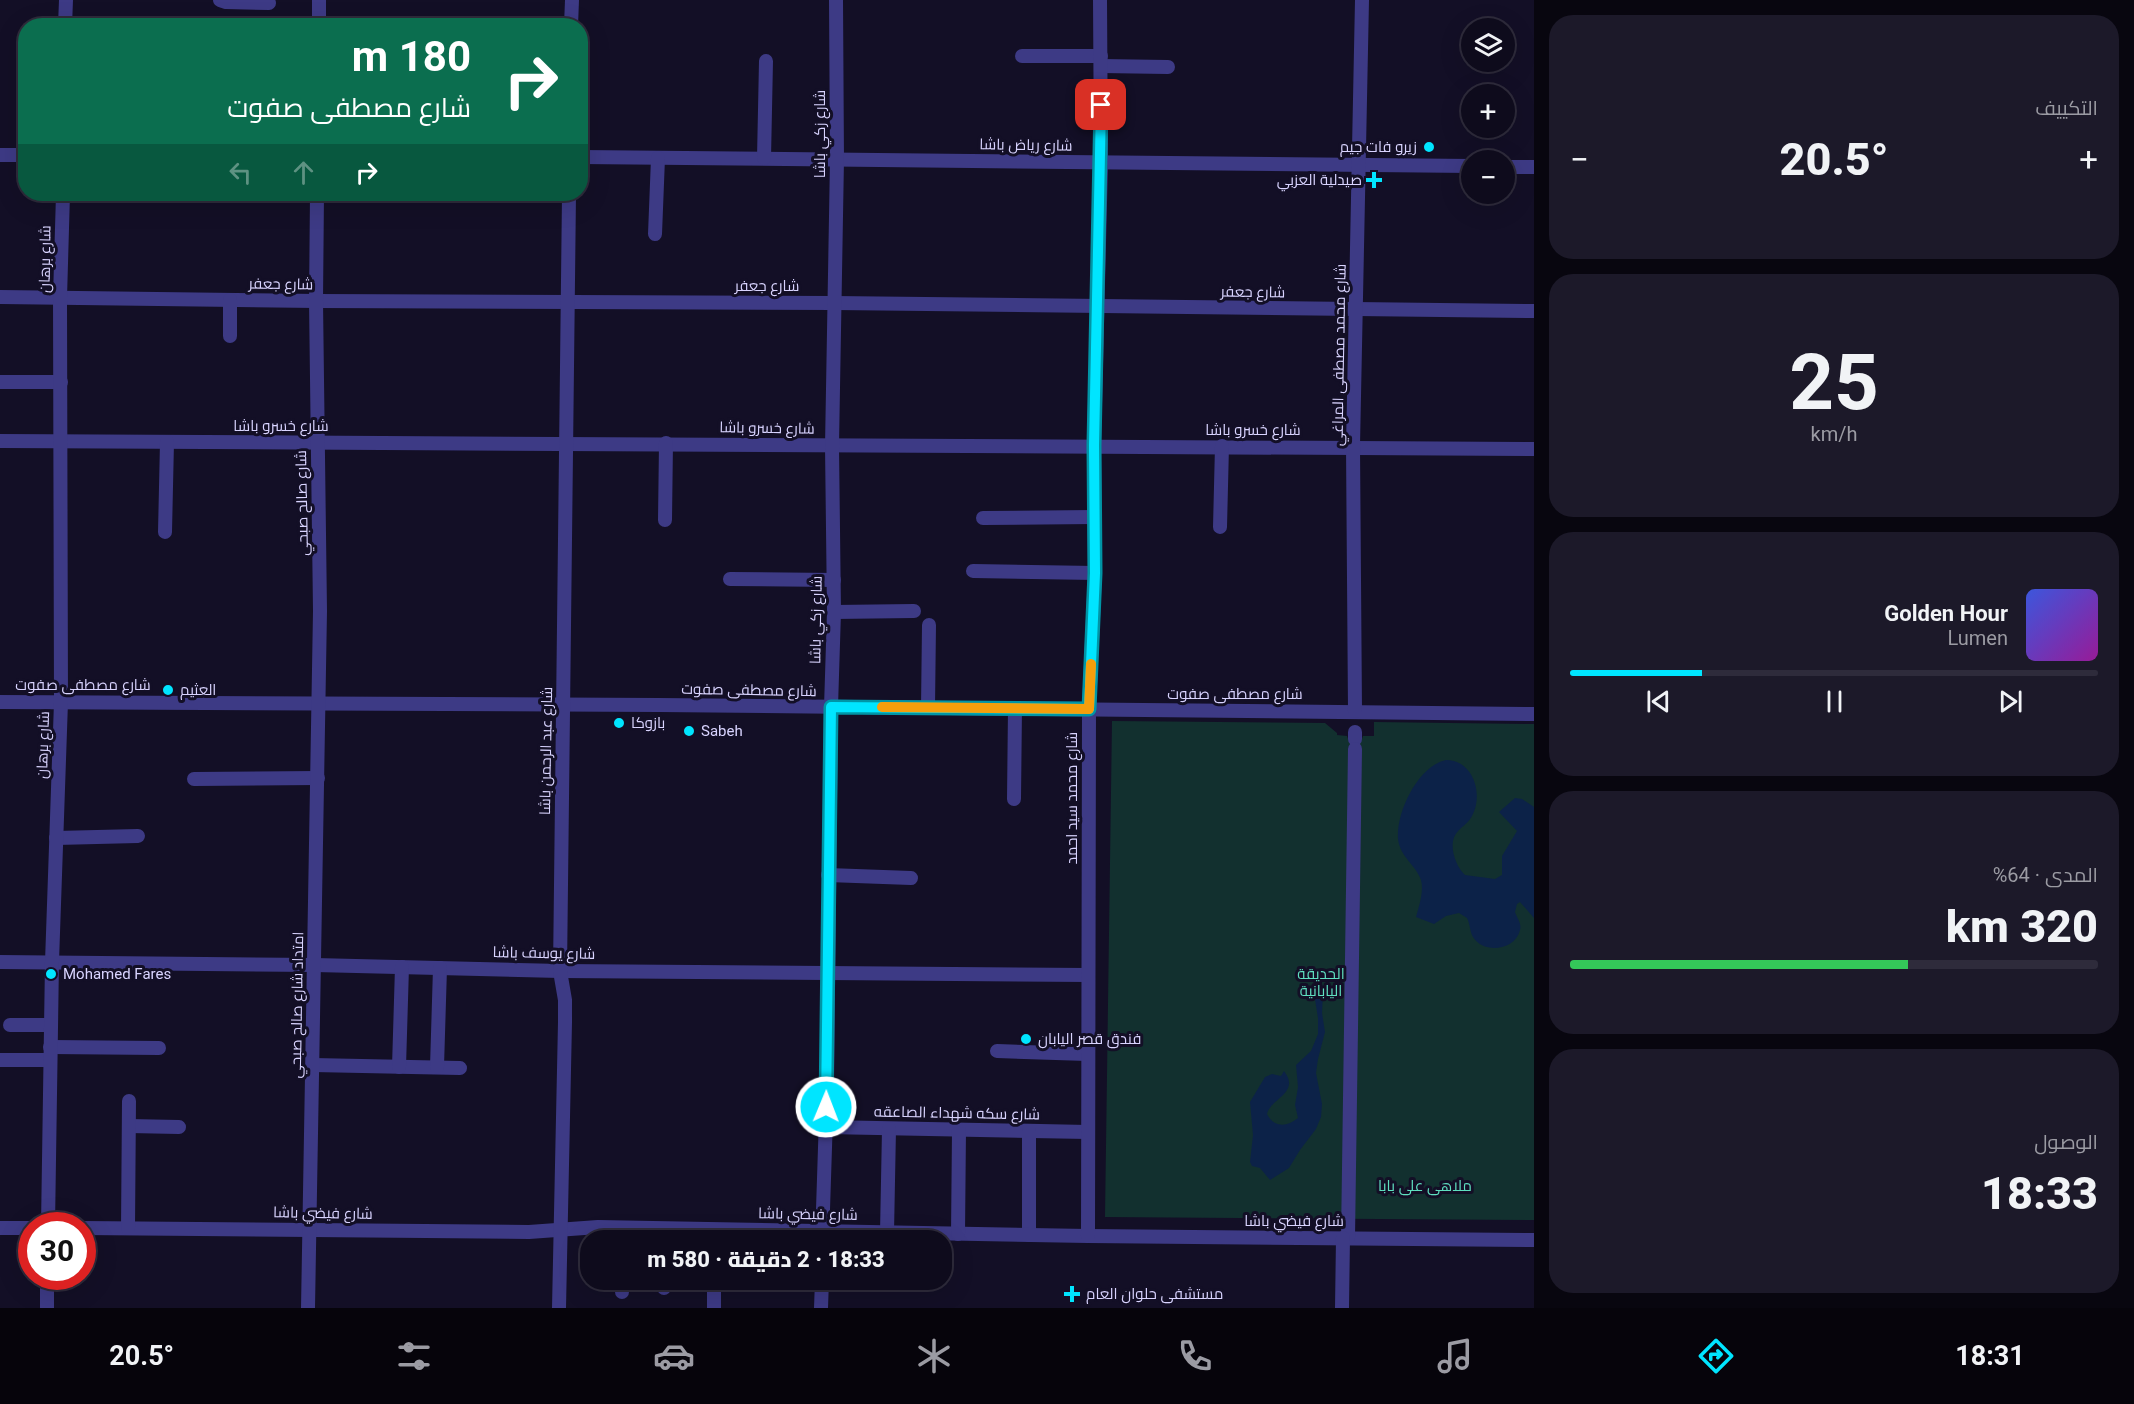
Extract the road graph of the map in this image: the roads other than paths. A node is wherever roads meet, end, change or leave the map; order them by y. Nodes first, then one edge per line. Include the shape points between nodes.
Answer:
1 (66, 0) edge
2 (220, 0) edge
3 (320, 0) edge
4 (572, 0) edge
5 (836, 0) edge
6 (1100, 0) edge
7 (1362, 0) edge
8 (269, 3) dead end
9 (65, 18) edge
10 (319, 18) edge
11 (571, 18) edge
12 (1022, 56) dead end
13 (766, 61) dead end
14 (1101, 61) junction
15 (1168, 67) dead end
16 (0, 154) edge
17 (18, 155) edge
18 (588, 157) edge
19 (658, 158) junction
20 (764, 158) junction
21 (837, 159) junction
22 (1101, 163) junction
23 (1358, 165) junction
24 (1461, 166) edge
25 (1515, 166) edge
26 (1534, 167) edge
27 (63, 201) edge
28 (317, 201) edge
29 (569, 201) edge
30 (655, 234) dead end
31 (0, 297) edge
32 (60, 298) junction
33 (230, 300) junction
34 (316, 301) junction
35 (568, 302) junction
36 (834, 303) junction
37 (1097, 306) junction
38 (1356, 310) junction
39 (1534, 311) edge
40 (230, 336) dead end
41 (61, 381) junction
42 (0, 382) edge
43 (0, 441) edge
44 (60, 442) junction
45 (167, 442) junction
46 (317, 443) junction
47 (666, 443) junction
48 (566, 444) junction
49 (1094, 445) junction
50 (832, 446) junction
51 (1222, 446) junction
52 (1353, 446) junction
53 (1534, 448) edge
54 (1094, 517) junction
55 (983, 519) dead end
56 (665, 520) dead end
57 (1220, 527) dead end
58 (165, 532) dead end
59 (973, 571) dead end
60 (1095, 573) junction
61 (730, 579) dead end
62 (834, 580) junction
63 (914, 611) dead end
64 (834, 612) junction
65 (929, 625) dead end
66 (0, 702) edge
67 (61, 702) junction
68 (317, 703) junction
69 (563, 704) junction
70 (831, 707) junction
71 (928, 707) junction
72 (1015, 708) junction
73 (1089, 709) junction
74 (1355, 711) junction
75 (1534, 714) edge
76 (1355, 740) dead end
77 (194, 778) dead end
78 (318, 778) junction
79 (1014, 799) dead end
80 (138, 836) dead end
81 (56, 838) junction
82 (828, 875) junction
83 (910, 878) dead end
84 (0, 962) edge
85 (52, 962) junction
86 (315, 965) junction
87 (402, 967) junction
88 (440, 968) junction
89 (560, 970) junction
90 (827, 973) junction
91 (1088, 975) junction
92 (9, 1025) dead end
93 (50, 1025) junction
94 (159, 1048) dead end
95 (997, 1051) dead end
96 (50, 1054) junction
97 (1087, 1054) junction
98 (0, 1060) edge
99 (313, 1065) junction
100 (399, 1067) junction
101 (437, 1067) junction
102 (460, 1068) dead end
103 (129, 1101) dead end
104 (129, 1126) junction
105 (179, 1127) dead end
106 (826, 1127) junction
107 (889, 1129) junction
108 (959, 1130) junction
109 (1029, 1131) junction
110 (1088, 1132) junction
111 (48, 1212) edge
112 (0, 1228) edge
113 (18, 1228) edge
114 (96, 1228) edge
115 (128, 1228) junction
116 (309, 1229) junction
117 (561, 1229) junction
118 (822, 1230) edge
119 (887, 1230) edge
120 (580, 1231) edge
121 (952, 1234) edge
122 (958, 1234) junction
123 (1029, 1235) junction
124 (1088, 1236) junction
125 (1345, 1238) junction
126 (1534, 1240) edge
127 (47, 1290) edge
128 (714, 1290) edge
129 (822, 1290) edge
130 (47, 1308) edge
131 (308, 1308) edge
132 (560, 1308) edge
133 (714, 1308) edge
134 (821, 1308) edge
135 (1342, 1308) edge

1 - 9 street
2 - 8 street
3 - 10 street
4 - 11 street
5 - 21 street, شارع زكي باشا
6 - 14 street, شارع محمد سيد احمد
7 - 23 street, شارع محمد مصطفى المراغي
12 - 14 street
13 - 20 street
14 - 15 street
14 - 22 street, شارع محمد سيد احمد
16 - 17 street
18 - 19 street, شارع رياض باشا
19 - 20 street, شارع رياض باشا
19 - 30 street
20 - 21 street, شارع رياض باشا
21 - 22 street, شارع رياض باشا
21 - 36 street, شارع زكي باشا
22 - 23 street, شارع رياض باشا
22 - 37 street, شارع محمد سيد احمد
23 - 24 street, شارع رياض باشا
23 - 38 street, شارع محمد مصطفى المراغي
25 - 26 street
27 - 32 street, شارع برهان
28 - 34 street, شارع صالح صبحي
29 - 35 street, شارع عبد الرحمن باشا
31 - 32 street, شارع جعفر
32 - 33 street, شارع جعفر
32 - 41 street, شارع برهان
33 - 34 street, شارع جعفر
33 - 40 street
34 - 35 street, شارع جعفر
34 - 46 street, شارع صالح صبحي
35 - 36 street, شارع جعفر
35 - 48 street, شارع عبد الرحمن باشا
36 - 37 street, شارع جعفر
36 - 50 street, شارع زكي باشا
37 - 38 street, شارع جعفر
37 - 49 street, شارع محمد سيد احمد
38 - 39 street, شارع جعفر
38 - 52 street, شارع محمد مصطفى المراغي
41 - 42 street
41 - 44 street, شارع برهان
43 - 44 street, شارع خسرو باشا
44 - 45 street, شارع خسرو باشا
44 - 67 street, شارع برهان
45 - 46 street, شارع خسرو باشا
45 - 58 street
46 - 48 street, شارع خسرو باشا
46 - 68 street, شارع صالح صبحي
47 - 48 street, شارع خسرو باشا
47 - 50 street, شارع خسرو باشا
47 - 56 street
48 - 69 street, شارع عبد الرحمن باشا
49 - 50 street, شارع خسرو باشا
49 - 51 street, شارع خسرو باشا
49 - 54 street, شارع محمد سيد احمد
50 - 62 street, شارع زكي باشا
51 - 52 street, شارع خسرو باشا
51 - 57 street
52 - 53 street, شارع خسرو باشا
52 - 74 street, شارع محمد مصطفى المراغي
54 - 55 street
54 - 60 street, شارع محمد سيد احمد
59 - 60 street
60 - 73 street, شارع محمد سيد احمد
61 - 62 street
62 - 64 street, شارع زكي باشا
63 - 64 street
64 - 70 street, شارع زكي باشا
65 - 71 street
66 - 67 street, شارع مصطفى صفوت
67 - 68 street, شارع مصطفى صفوت
67 - 81 street, شارع برهان
68 - 69 street, شارع مصطفى صفوت
68 - 78 street, امتداد شارع صالح صبحي
69 - 70 street, شارع مصطفى صفوت
69 - 89 street, شارع عبد الرحمن باشا
70 - 71 street, شارع مصطفى صفوت
70 - 82 street, شارع زكي باشا
71 - 72 street, شارع مصطفى صفوت
72 - 73 street, شارع مصطفى صفوت
72 - 79 street
73 - 74 street, شارع مصطفى صفوت
73 - 91 street, شارع محمد سيد احمد
74 - 75 street, شارع مصطفى صفوت
76 - 125 street
77 - 78 street
78 - 86 street, امتداد شارع صالح صبحي
80 - 81 street
81 - 85 street, شارع برهان
82 - 83 street
82 - 90 street, شارع زكي باشا
84 - 85 street, شارع يوسف باشا
85 - 86 street, شارع يوسف باشا
85 - 93 street, شارع برهان
86 - 87 street, شارع يوسف باشا
86 - 99 street, امتداد شارع صالح صبحي
87 - 88 street, شارع يوسف باشا
87 - 100 street
88 - 89 street, شارع يوسف باشا
88 - 101 street
89 - 90 street, شارع يوسف باشا
89 - 117 street, شارع عبد الرحمن باشا via 565,1000
90 - 91 street, شارع يوسف باشا
90 - 106 street, شارع زكي باشا
91 - 97 street, شارع محمد سيد احمد
92 - 93 street
93 - 96 street, شارع برهان
94 - 96 street
95 - 97 street
96 - 98 street
96 - 111 street, شارع برهان
97 - 110 street, شارع محمد سيد احمد
99 - 100 street
99 - 116 street, امتداد شارع صالح صبحي
100 - 101 street
101 - 102 street
103 - 104 street
104 - 105 street
104 - 115 street
106 - 107 street, شارع سكه شهداء الصاعقه
106 - 118 street, شارع زكي باشا
107 - 108 street, شارع سكه شهداء الصاعقه
107 - 119 street
108 - 109 street, شارع سكه شهداء الصاعقه
108 - 122 street
109 - 110 street, شارع سكه شهداء الصاعقه
109 - 123 street
110 - 124 street, شارع محمد سيد احمد
112 - 113 street
114 - 115 street, شارع فيضي باشا
115 - 116 street, شارع فيضي باشا
116 - 117 street, شارع فيضي باشا
116 - 131 street, امتداد شارع صالح صبحي
117 - 120 street, شارع فيضي باشا
117 - 132 street, شارع عبد الرحمن باشا
121 - 122 street, شارع فيضي باشا
122 - 123 street, شارع فيضي باشا
123 - 124 street, شارع فيضي باشا
124 - 125 street, شارع فيضي باشا
125 - 126 street, شارع فيضي باشا
125 - 135 street
127 - 130 street
128 - 133 street
129 - 134 street

